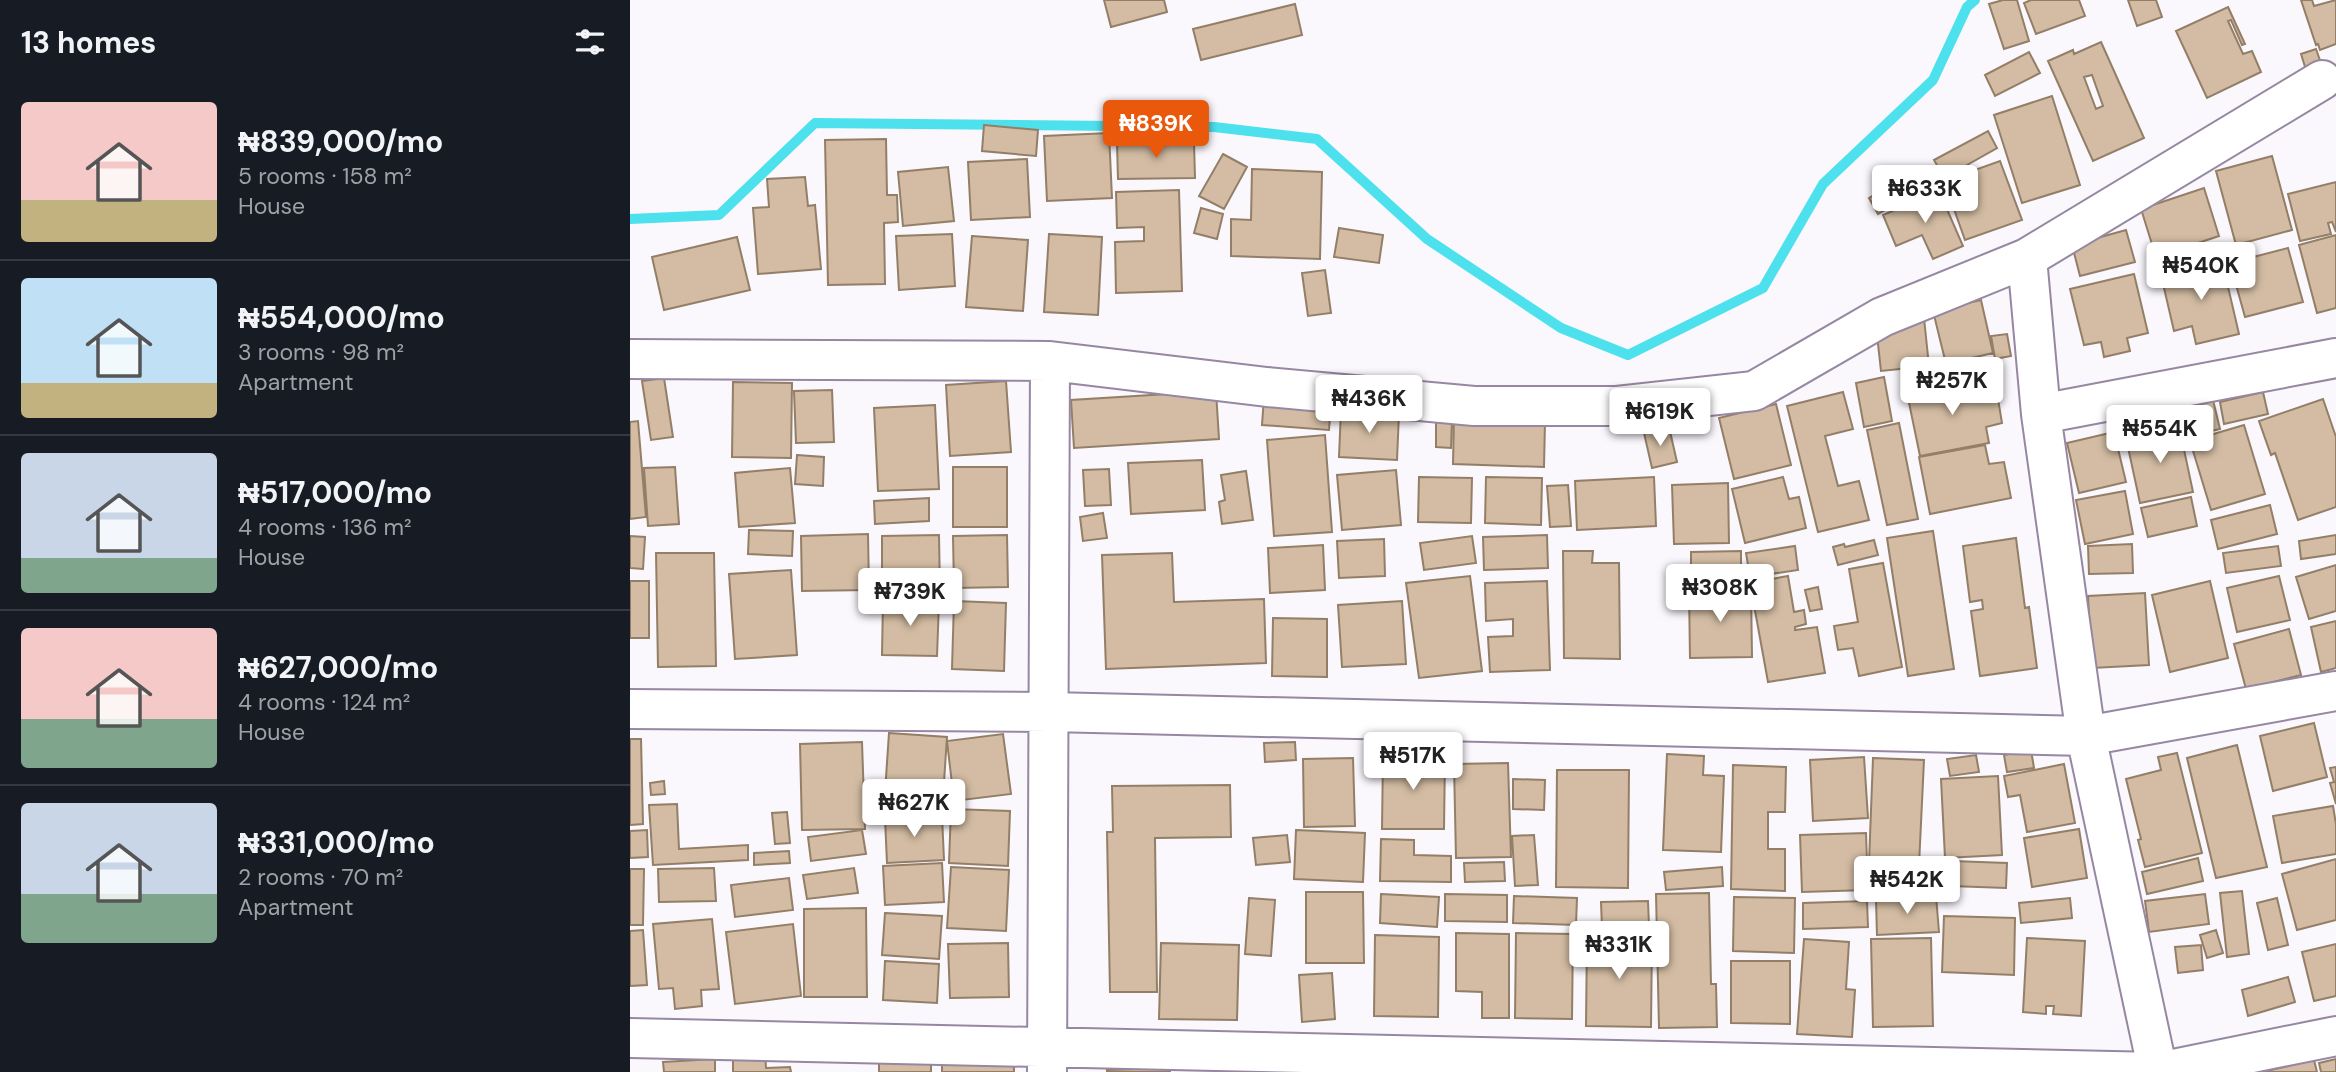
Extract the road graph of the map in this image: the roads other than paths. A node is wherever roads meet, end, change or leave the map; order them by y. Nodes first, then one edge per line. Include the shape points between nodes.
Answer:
1 (2322, 80) dead end
2 (2027, 258) junction
3 (2336, 358) edge
4 (630, 359) edge
5 (1049, 361) junction
6 (2041, 414) junction
7 (2336, 691) edge
8 (630, 709) edge
9 (1050, 712) junction
10 (2086, 736) junction
11 (2336, 1036) edge
12 (630, 1038) edge
13 (1047, 1060) edge
14 (2158, 1072) edge

1 - 2 street
2 - 5 street via 1882,317 1754,391 1617,406 1474,406
2 - 6 street
3 - 6 street
4 - 5 street
5 - 9 street
6 - 10 street
7 - 10 street
8 - 9 street
9 - 10 street
9 - 13 street
10 - 14 street
11 - 14 street
12 - 13 street
13 - 14 street

